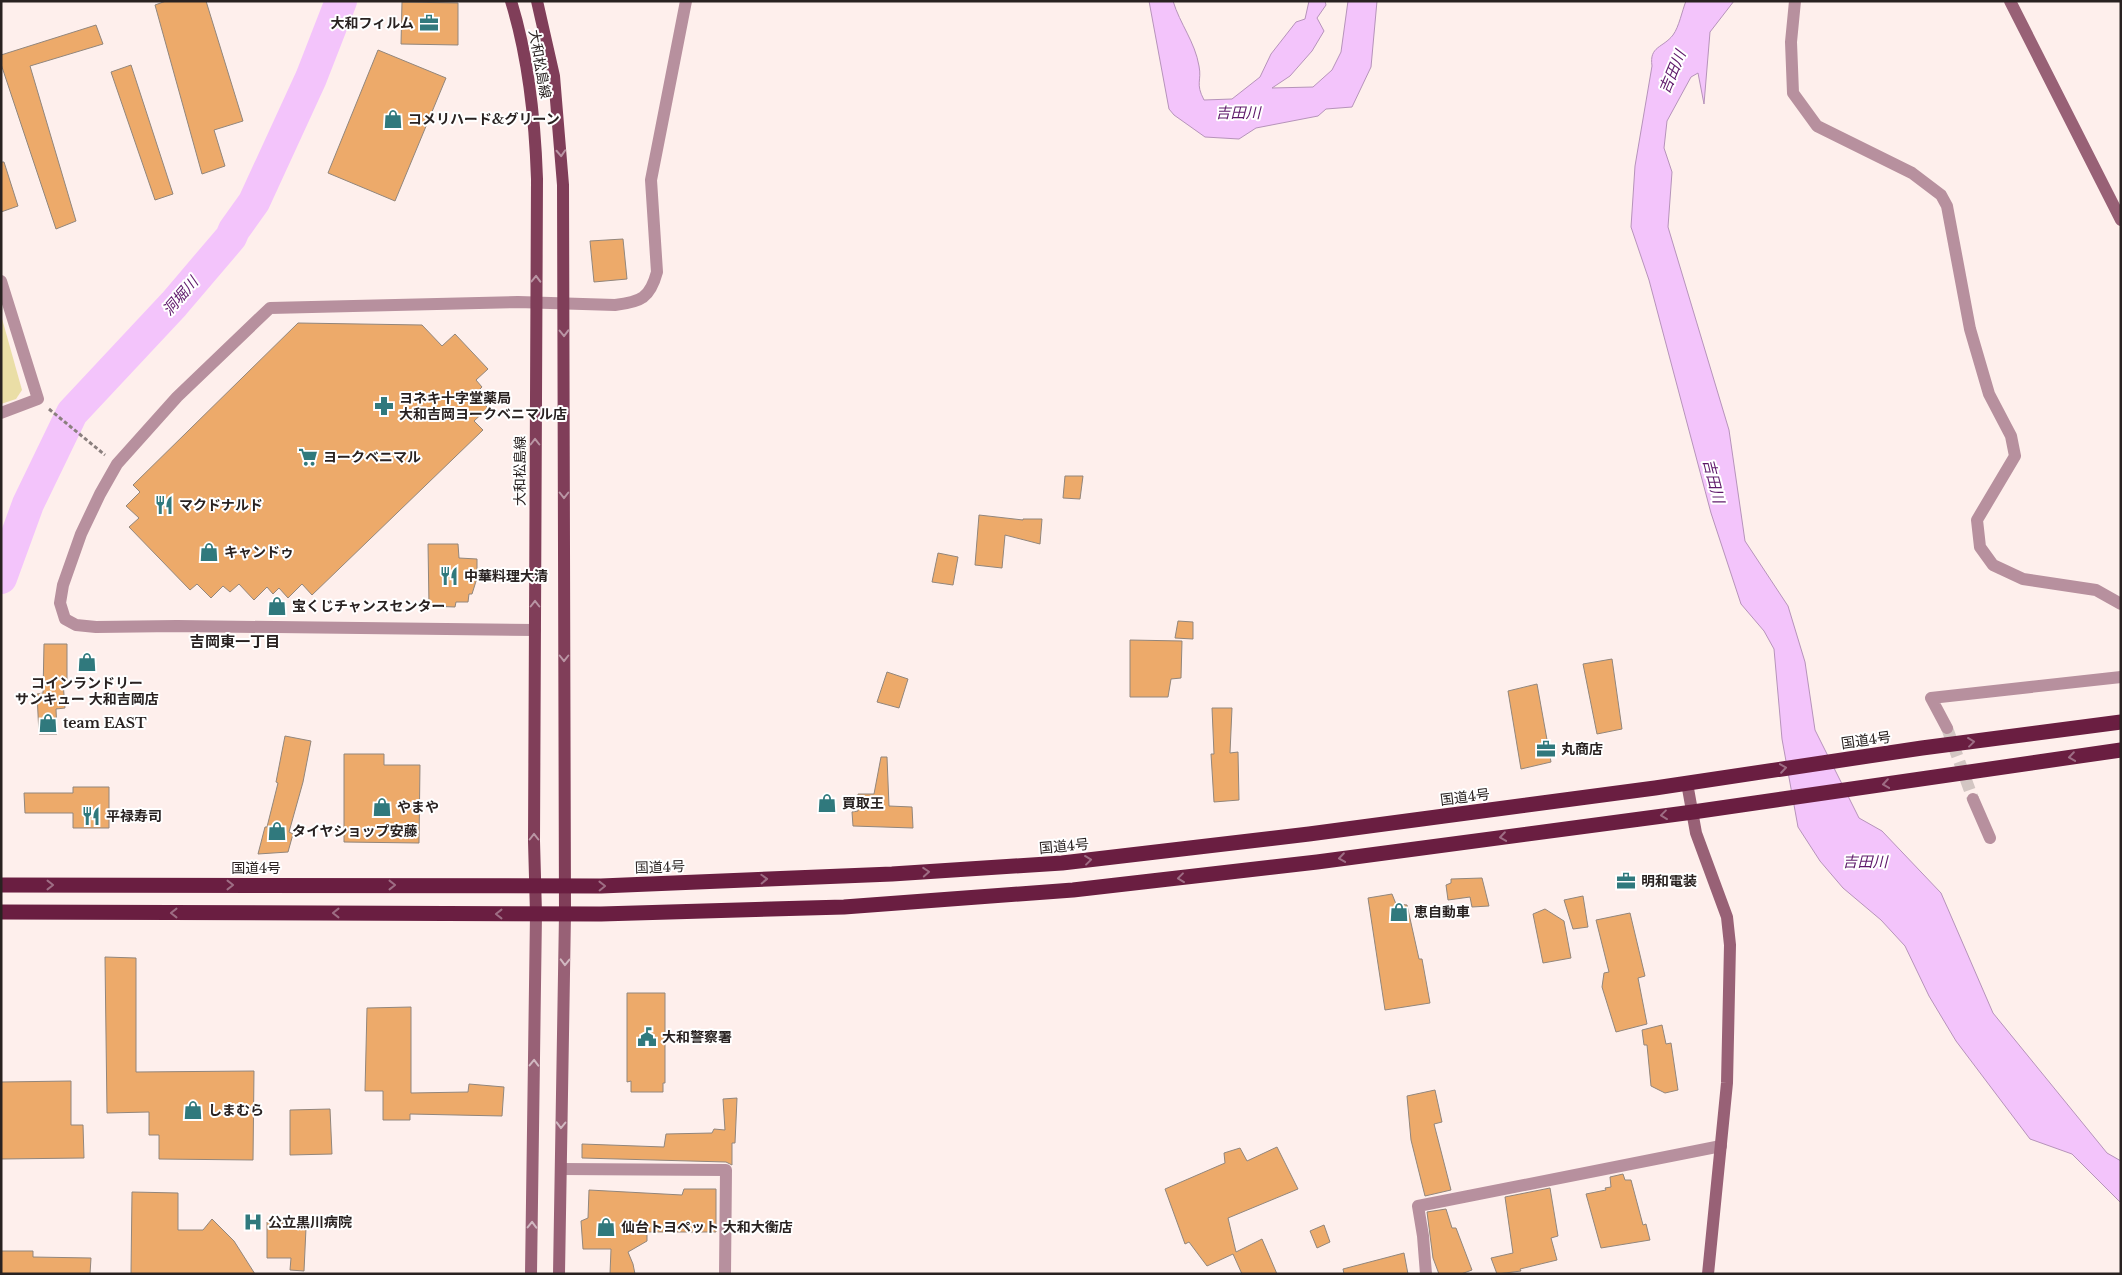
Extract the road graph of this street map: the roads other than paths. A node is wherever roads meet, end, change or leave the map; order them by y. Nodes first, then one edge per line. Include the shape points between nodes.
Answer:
1 (511, 1) edge
2 (537, 1) edge
3 (686, 1) edge
4 (1795, 1) edge
5 (2010, 1) edge
6 (2121, 220) edge
7 (1, 281) edge
8 (536, 302) junction
9 (564, 303) junction
10 (1, 413) edge
11 (2121, 604) edge
12 (535, 630) junction
13 (2121, 677) edge
14 (2121, 722) edge
15 (1947, 728) tunnel mouth
16 (2121, 750) edge
17 (1687, 783) junction
18 (1973, 799) tunnel mouth
19 (1693, 812) junction
20 (1990, 838) dead end
21 (1, 885) edge
22 (536, 886) junction
23 (565, 886) junction
24 (1, 912) edge
25 (536, 914) junction
26 (565, 914) junction
27 (1721, 1146) junction
28 (561, 1169) junction
29 (531, 1274) edge
30 (559, 1274) edge
31 (725, 1274) edge
32 (1426, 1274) edge
33 (1708, 1274) edge

8 -> 1 main road, 大和松島線 via 535,134 530,86
2 -> 9 main road, 大和松島線 via 554,76 560,130
3 - 9 street via 651,180 657,272 653,286 644,297 631,303
4 - 11 street via 1791,42 1793,93 1817,126 1912,173 1941,194 1947,206 1970,329 1989,394 2012,436 2015,456 1977,520 1980,547 1993,565 2023,579 2096,590
5 - 6 street
7 - 10 street via 38,400
8 - 9 street
12 -> 8 main road, 大和松島線
8 - 12 street via 270,308 113,461 81,534 63,584 60,603 64,619 76,625 96,627
9 -> 23 main road, 大和松島線
22 -> 12 main road, 大和松島線
13 - 15 street via 1931,698
17 -> 14 highway, 国道4号
16 -> 19 highway
17 - 19 street
23 -> 17 highway, 国道4号 via 892,874 1062,863
18 - 20 street
19 -> 26 highway via 1318,862 1073,890 844,907
19 - 27 street via 1696,833 1727,917 1730,945 1727,1083
21 -> 22 highway, 国道4号
22 - 23 highway, 国道4号
22 - 25 main road, 大和松島線
23 - 26 main road, 大和松島線
25 -> 24 highway
25 - 26 highway
29 -> 25 street
26 -> 28 street
27 - 32 street via 1418,1206
27 - 33 street
28 - 30 street
28 - 31 street via 726,1170

